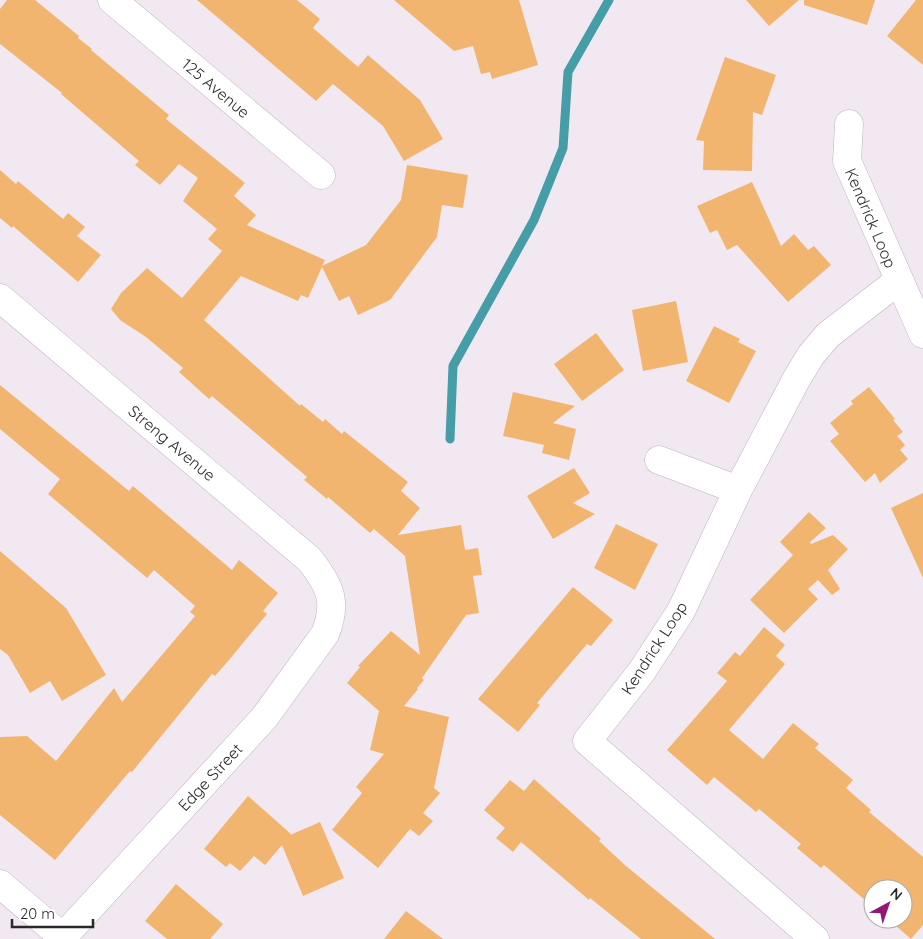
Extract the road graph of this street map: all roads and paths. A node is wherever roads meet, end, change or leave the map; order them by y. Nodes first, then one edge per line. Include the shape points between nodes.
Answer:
1 (112, 0) edge
2 (849, 124) dead end
3 (321, 175) dead end
4 (898, 281) junction
5 (0, 298) edge
6 (923, 334) edge
7 (659, 460) dead end
8 (738, 490) junction
9 (332, 598) joint
10 (0, 884) edge
11 (63, 938) edge
12 (815, 939) edge

1 - 3 street, 125 Avenue
2 - 4 street, Kendrick Loop via 847,161
4 - 6 street, Kendrick Loop
4 - 8 street, Kendrick Loop via 828,335 812,355
5 - 9 street, Streng Avenue via 310,560 326,580
7 - 8 street
8 - 12 street, Kendrick Loop via 681,611 642,671 587,741
9 - 11 street, Edge Street via 331,618 325,634 264,718
10 - 11 street

